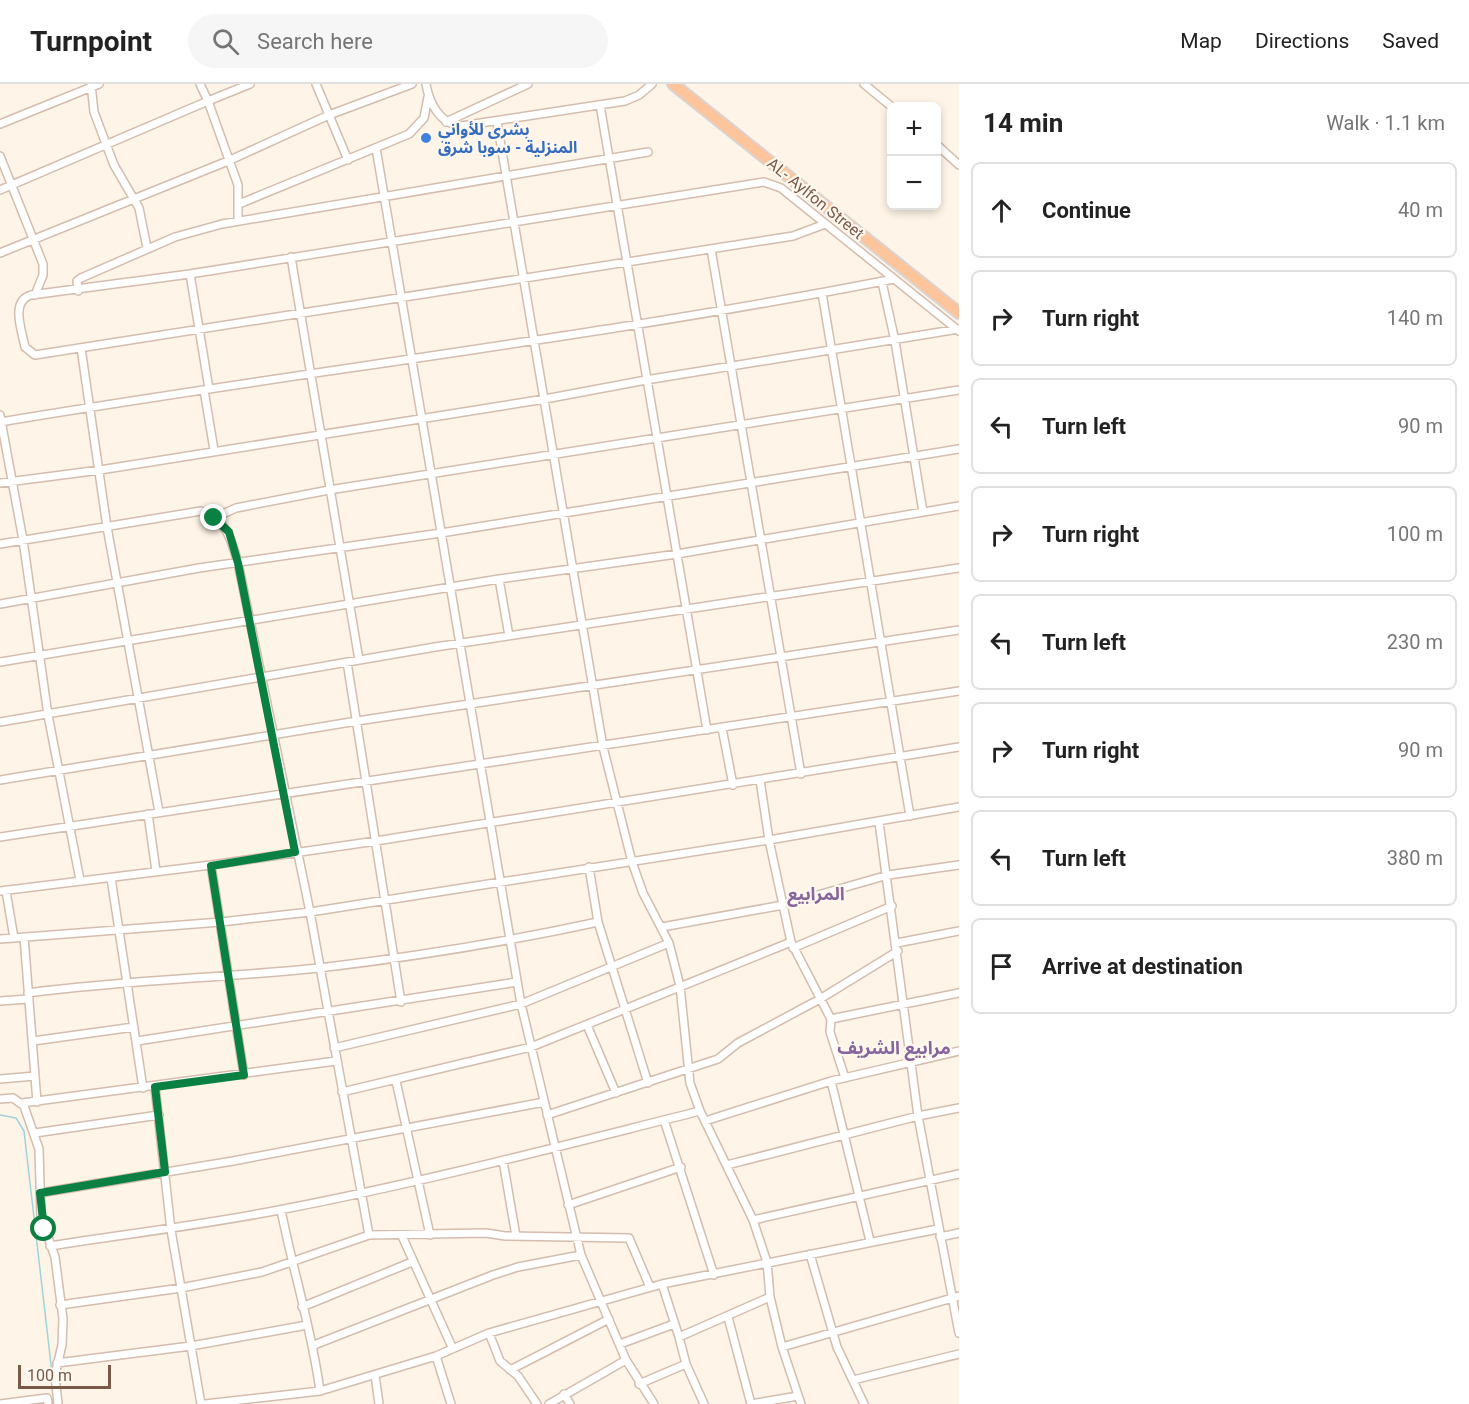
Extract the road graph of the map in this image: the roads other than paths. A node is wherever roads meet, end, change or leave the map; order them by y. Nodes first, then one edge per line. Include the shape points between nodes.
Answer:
1 (99, 84) edge
2 (200, 84) edge
3 (250, 84) edge
4 (316, 84) edge
5 (412, 84) edge
6 (426, 84) edge
7 (528, 84) edge
8 (652, 84) edge
9 (673, 84) edge
10 (864, 84) edge
11 (91, 86) edge
12 (428, 97) junction
13 (208, 101) junction
14 (887, 104) edge
15 (600, 105) junction
16 (329, 115) junction
17 (446, 122) junction
18 (497, 122) junction
19 (0, 124) edge
20 (107, 145) junction
21 (376, 148) junction
22 (941, 149) edge
23 (648, 152) dead end
24 (0, 156) edge
25 (610, 159) junction
26 (348, 160) junction
27 (228, 161) junction
28 (959, 165) edge
29 (507, 176) junction
30 (12, 185) junction
31 (0, 190) edge
32 (384, 195) junction
33 (134, 197) junction
34 (239, 204) junction
35 (617, 205) junction
36 (238, 221) junction
37 (515, 221) junction
38 (825, 224) junction
39 (34, 238) junction
40 (392, 241) junction
41 (147, 248) junction
42 (711, 249) junction
43 (0, 253) edge
44 (291, 257) junction
45 (627, 261) junction
46 (190, 274) junction
47 (526, 279) junction
48 (894, 279) junction
49 (882, 282) junction
50 (78, 291) junction
51 (822, 293) junction
52 (35, 295) junction
53 (401, 297) junction
54 (721, 312) junction
55 (959, 313) edge
56 (300, 314) junction
57 (636, 323) junction
58 (199, 330) junction
59 (958, 330) edge
60 (535, 340) junction
61 (895, 341) junction
62 (81, 348) junction
63 (831, 349) junction
64 (412, 358) junction
65 (731, 368) junction
66 (311, 372) junction
67 (646, 380) junction
68 (207, 390) junction
69 (959, 390) edge
70 (905, 398) junction
71 (545, 399) junction
72 (89, 408) junction
73 (840, 409) junction
74 (423, 418) junction
75 (0, 420) edge
76 (741, 424) junction
77 (320, 435) junction
78 (656, 438) junction
79 (959, 449) edge
80 (214, 450) junction
81 (553, 454) junction
82 (914, 456) junction
83 (851, 467) junction
84 (99, 470) junction
85 (433, 473) junction
86 (13, 481) junction
87 (0, 483) edge
88 (750, 483) junction
89 (329, 490) junction
90 (664, 495) junction
91 (959, 506) edge
92 (564, 512) junction
93 (923, 512) junction
94 (214, 518) junction
95 (861, 524) junction
96 (107, 527) junction
97 (441, 533) junction
98 (758, 539) junction
99 (23, 540) junction
100 (0, 544) edge
101 (340, 547) junction
102 (677, 554) junction
103 (238, 563) junction
104 (959, 568) edge
105 (574, 569) junction
106 (499, 579) junction
107 (118, 582) junction
108 (872, 582) junction
109 (449, 587) junction
110 (769, 597) junction
111 (31, 599) junction
112 (350, 603) junction
113 (0, 604) edge
114 (684, 610) junction
115 (248, 620) junction
116 (583, 625) junction
117 (959, 630) edge
118 (509, 636) junction
119 (127, 640) junction
120 (882, 643) junction
121 (459, 644) junction
122 (40, 655) junction
123 (780, 658) junction
124 (359, 660) junction
125 (0, 662) edge
126 (347, 662) junction
127 (695, 672) junction
128 (261, 677) junction
129 (593, 685) junction
130 (959, 691) edge
131 (138, 699) junction
132 (892, 701) junction
133 (468, 705) junction
134 (48, 715) junction
135 (789, 716) junction
136 (357, 721) junction
137 (0, 722) edge
138 (722, 728) junction
139 (707, 730) junction
140 (273, 736) junction
141 (603, 747) junction
142 (959, 747) edge
143 (149, 756) junction
144 (901, 756) junction
145 (478, 762) junction
146 (58, 770) junction
147 (801, 774) junction
148 (0, 780) edge
149 (366, 780) junction
150 (760, 780) junction
151 (733, 785) junction
152 (286, 795) junction
153 (618, 804) junction
154 (959, 807) edge
155 (159, 812) junction
156 (148, 814) junction
157 (910, 816) junction
158 (879, 822) junction
159 (490, 823) junction
160 (69, 825) junction
161 (0, 837) edge
162 (769, 840) junction
163 (376, 841) junction
164 (295, 852) junction
165 (632, 862) junction
166 (959, 865) edge
167 (211, 866) junction
168 (589, 867) junction
169 (156, 871) junction
170 (888, 875) junction
171 (111, 878) junction
172 (80, 880) junction
173 (500, 882) junction
174 (3, 891) edge
175 (386, 899) junction
176 (783, 905) junction
177 (892, 906) junction
178 (310, 912) junction
179 (221, 922) junction
180 (598, 922) junction
181 (662, 927) junction
182 (118, 930) junction
183 (959, 931) edge
184 (24, 937) junction
185 (14, 938) junction
186 (0, 939) edge
187 (509, 941) junction
188 (669, 943) junction
189 (792, 945) junction
190 (897, 947) junction
191 (395, 957) junction
192 (612, 964) junction
193 (321, 968) junction
194 (230, 976) junction
195 (517, 982) junction
196 (129, 984) junction
197 (680, 986) junction
198 (959, 993) edge
199 (28, 996) junction
200 (820, 999) junction
201 (0, 1001) edge
202 (401, 1002) junction
203 (521, 1004) junction
204 (904, 1004) junction
205 (626, 1009) junction
206 (327, 1013) junction
207 (831, 1019) junction
208 (236, 1024) junction
209 (587, 1025) junction
210 (134, 1027) junction
211 (33, 1041) junction
212 (137, 1041) junction
213 (334, 1047) junction
214 (531, 1047) junction
215 (959, 1051) edge
216 (336, 1061) junction
217 (911, 1062) junction
218 (689, 1069) junction
219 (244, 1075) junction
220 (35, 1076) junction
221 (0, 1078) edge
222 (845, 1078) junction
223 (396, 1081) junction
224 (831, 1081) junction
225 (648, 1083) junction
226 (155, 1087) junction
227 (143, 1088) junction
228 (342, 1092) junction
229 (616, 1093) junction
230 (0, 1099) edge
231 (37, 1102) junction
232 (544, 1102) junction
233 (22, 1103) junction
234 (959, 1108) edge
235 (700, 1111) junction
236 (159, 1115) junction
237 (547, 1115) junction
238 (918, 1116) junction
239 (664, 1120) junction
240 (705, 1121) junction
241 (408, 1128) junction
242 (35, 1133) junction
243 (844, 1135) junction
244 (351, 1139) junction
245 (555, 1150) junction
246 (503, 1161) junction
247 (727, 1165) junction
248 (681, 1167) junction
249 (165, 1172) junction
250 (959, 1174) edge
251 (928, 1179) junction
252 (418, 1181) junction
253 (362, 1192) junction
254 (40, 1193) junction
255 (858, 1195) junction
256 (568, 1205) junction
257 (281, 1210) junction
258 (753, 1220) junction
259 (171, 1230) junction
260 (939, 1233) junction
261 (959, 1233) edge
262 (369, 1235) junction
263 (430, 1235) junction
264 (402, 1236) junction
265 (516, 1236) junction
266 (575, 1238) junction
267 (870, 1241) junction
268 (50, 1246) junction
269 (810, 1254) junction
270 (581, 1255) junction
271 (412, 1262) junction
272 (767, 1262) junction
273 (291, 1264) junction
274 (714, 1275) junction
275 (662, 1284) junction
276 (650, 1287) junction
277 (181, 1288) junction
278 (770, 1297) junction
279 (955, 1297) edge
280 (429, 1300) junction
281 (601, 1303) junction
282 (60, 1305) junction
283 (302, 1307) junction
284 (728, 1317) junction
285 (609, 1319) junction
286 (674, 1324) junction
287 (307, 1325) junction
288 (489, 1333) junction
289 (834, 1333) junction
290 (959, 1333) edge
291 (679, 1337) junction
292 (620, 1344) junction
293 (314, 1345) junction
294 (191, 1346) junction
295 (452, 1347) junction
296 (782, 1347) junction
297 (959, 1354) edge
298 (436, 1356) junction
299 (626, 1360) junction
300 (57, 1363) junction
301 (686, 1364) junction
302 (510, 1370) junction
303 (375, 1375) junction
304 (853, 1380) junction
305 (639, 1384) junction
306 (320, 1391) junction
307 (564, 1394) junction
308 (798, 1396) junction
309 (267, 1401) edge
310 (0, 1404) edge
311 (48, 1404) edge
312 (58, 1404) edge
313 (201, 1404) edge
314 (205, 1404) edge
315 (379, 1404) edge
316 (451, 1404) edge
317 (537, 1404) edge
318 (549, 1404) edge
319 (570, 1404) edge
320 (654, 1404) edge
321 (704, 1404) edge
322 (751, 1404) edge
323 (801, 1404) edge
324 (864, 1404) edge

1 - 11 street
2 - 13 street
3 - 13 street
4 - 16 street
5 - 16 street
6 - 12 street
7 - 17 street
8 - 15 street via 635,98
9 - 55 highway, AL- Aylfon Street
10 - 14 street
11 - 19 street
11 - 20 street via 91,103
12 - 17 street
12 - 21 street via 424,118 416,130
13 - 20 street
13 - 27 street
15 - 18 street
15 - 25 street
16 - 26 street
16 - 27 street
17 - 18 street via 461,126
18 - 29 street
20 - 30 street
20 - 33 street via 114,165
21 - 26 street
21 - 32 street
22 - 28 street
23 - 25 street
24 - 30 street
25 - 29 street
25 - 35 street
26 - 34 street
27 - 33 street
27 - 34 street via 238,185
29 - 32 street
29 - 37 street
30 - 31 street
30 - 39 street
32 - 36 street
32 - 40 street
33 - 39 street
33 - 41 street
34 - 36 street
35 - 37 street
35 - 38 street via 764,182 777,186
35 - 45 street
36 - 41 street
37 - 40 street
37 - 47 street
38 - 42 street via 793,236
38 - 48 street
39 - 43 street
39 - 52 street via 44,270
40 - 44 street
40 - 53 street
41 - 50 street via 81,278 77,281
42 - 45 street
42 - 54 street
44 - 46 street
44 - 56 street
45 - 47 street
45 - 57 street
46 - 50 street
46 - 58 street
47 - 53 street
47 - 60 street
48 - 49 street
48 - 59 street
49 - 51 street
49 - 61 street
50 - 52 street
51 - 54 street
51 - 63 street
52 - 62 street via 25,297 18,307 27,351 35,355
53 - 56 street
53 - 64 street
54 - 57 street
54 - 65 street
56 - 58 street
56 - 66 street
57 - 60 street
57 - 67 street
58 - 62 street
58 - 68 street
59 - 61 street
60 - 64 street
60 - 71 street
61 - 63 street
61 - 70 street
62 - 72 street
63 - 65 street
63 - 73 street
64 - 66 street
64 - 74 street
65 - 67 street
65 - 76 street
66 - 68 street
66 - 77 street
67 - 71 street
67 - 78 street
68 - 72 street
68 - 80 street
69 - 70 street
70 - 73 street
70 - 82 street
71 - 74 street
71 - 81 street
72 - 75 street
72 - 84 street
73 - 76 street
73 - 83 street
74 - 77 street
74 - 85 street
75 - 86 street
76 - 78 street
76 - 88 street
77 - 80 street
77 - 89 street
78 - 81 street
78 - 90 street
79 - 82 street
80 - 84 street
81 - 85 street
81 - 92 street
82 - 83 street
82 - 93 street
83 - 88 street
83 - 95 street
84 - 86 street
84 - 96 street
85 - 89 street
85 - 97 street
86 - 87 street
86 - 99 street
88 - 90 street
88 - 98 street
89 - 94 street via 236,508
89 - 101 street
90 - 92 street
90 - 102 street
91 - 93 street
92 - 97 street
92 - 105 street
93 - 95 street
94 - 96 street via 201,511
94 - 103 street via 229,532
95 - 98 street
95 - 108 street
96 - 99 street
96 - 107 street
97 - 101 street
97 - 109 street
98 - 102 street
98 - 110 street
99 - 100 street
99 - 111 street
101 - 103 street
101 - 112 street
102 - 105 street
102 - 114 street
103 - 107 street
103 - 115 street
104 - 108 street
105 - 106 street
105 - 116 street
106 - 109 street
106 - 118 street
107 - 111 street
107 - 119 street
108 - 110 street
108 - 120 street
109 - 112 street
109 - 121 street
110 - 114 street
110 - 123 street
111 - 113 street
111 - 122 street
112 - 115 street
112 - 124 street
114 - 116 street
114 - 127 street
115 - 119 street
115 - 128 street
116 - 118 street
116 - 129 street
117 - 120 street
118 - 121 street
119 - 122 street
119 - 131 street
120 - 123 street
120 - 132 street
121 - 124 street
121 - 133 street
122 - 125 street
122 - 134 street
123 - 127 street
123 - 135 street
124 - 126 street
126 - 128 street
126 - 136 street
127 - 129 street
127 - 139 street
128 - 131 street
128 - 140 street
129 - 133 street
129 - 141 street
130 - 132 street
131 - 134 street
131 - 143 street
132 - 135 street
132 - 144 street
133 - 136 street
133 - 145 street
134 - 137 street
134 - 146 street
135 - 138 street
135 - 147 street
136 - 140 street
136 - 149 street
138 - 139 street
138 - 151 street
139 - 141 street
140 - 143 street
140 - 152 street
141 - 145 street
141 - 153 street
142 - 144 street
143 - 146 street
143 - 155 street
144 - 147 street
144 - 157 street
145 - 149 street
145 - 159 street
146 - 148 street
146 - 160 street
147 - 150 street
149 - 152 street
149 - 163 street
150 - 151 street
150 - 162 street
151 - 153 street
152 - 155 street
152 - 164 street
153 - 159 street
153 - 165 street
154 - 157 street
155 - 156 street
156 - 160 street
156 - 169 street
157 - 158 street
158 - 162 street
158 - 170 street
159 - 163 street
159 - 173 street
160 - 161 street
160 - 172 street
162 - 165 street
162 - 176 street
163 - 164 street
163 - 175 street
164 - 167 street
164 - 178 street
165 - 168 street
165 - 181 street via 643,893
166 - 170 street
167 - 169 street
167 - 179 street
168 - 173 street
168 - 180 street
169 - 171 street
170 - 176 street
170 - 177 street
171 - 172 street
171 - 182 street
172 - 174 street
173 - 175 street
173 - 187 street
174 - 185 street
175 - 178 street
175 - 191 street
176 - 181 street
176 - 189 street
177 - 189 street
177 - 190 street
178 - 179 street
178 - 193 street
179 - 182 street
179 - 194 street
180 - 187 street
180 - 192 street
181 - 188 street
182 - 184 street
182 - 196 street
183 - 190 street
184 - 185 street
184 - 199 street
185 - 186 street
187 - 191 street
187 - 195 street
188 - 192 street
188 - 197 street
189 - 197 street
189 - 200 street
190 - 200 street
190 - 204 street
191 - 193 street
191 - 202 street
192 - 203 street
192 - 205 street
193 - 194 street
193 - 206 street
194 - 196 street
194 - 208 street
195 - 202 street
195 - 203 street
196 - 199 street
196 - 210 street
197 - 205 street
197 - 218 street
198 - 204 street
199 - 201 street
199 - 211 street
200 - 207 street
200 - 218 street via 738,1043 718,1059
202 - 206 street
203 - 213 street
203 - 214 street
204 - 207 street
204 - 217 street
205 - 209 street
205 - 225 street
206 - 208 street
206 - 213 street
207 - 222 street via 830,1032
208 - 212 street
208 - 219 street
209 - 214 street
209 - 229 street
210 - 211 street
210 - 212 street
211 - 220 street
212 - 227 street
213 - 216 street
214 - 223 street
214 - 232 street
215 - 217 street
216 - 219 street
216 - 228 street
217 - 222 street
217 - 238 street
218 - 225 street
218 - 235 street
219 - 226 street
220 - 221 street
220 - 231 street
222 - 224 street
223 - 228 street
223 - 241 street
224 - 240 street
224 - 243 street
225 - 229 street
226 - 227 street
226 - 236 street
227 - 231 street
228 - 244 street
229 - 237 street
230 - 233 street via 13,1098
231 - 233 street
232 - 237 street
232 - 241 street
233 - 242 street
234 - 238 street
235 - 239 street
235 - 240 street
236 - 242 street
236 - 249 street
237 - 245 street
238 - 243 street
238 - 251 street
239 - 245 street
239 - 248 street
240 - 247 street
241 - 244 street
241 - 252 street
242 - 254 street
243 - 247 street
243 - 255 street
244 - 249 street
244 - 253 street
245 - 246 street
245 - 256 street
246 - 252 street
246 - 265 street
247 - 258 street
248 - 256 street
248 - 274 street
249 - 254 street
249 - 259 street
250 - 251 street
251 - 255 street
251 - 260 street
252 - 253 street
252 - 263 street
253 - 257 street
253 - 262 street
254 - 268 street via 40,1217
255 - 258 street
255 - 267 street
256 - 266 street
257 - 259 street
257 - 273 street
258 - 272 street
259 - 268 street
259 - 277 street
260 - 261 street
260 - 267 street
260 - 279 street
262 - 264 street
262 - 273 street
263 - 264 street
263 - 265 street
264 - 271 street
265 - 266 street
266 - 270 street
266 - 276 street via 628,1238
267 - 269 street
268 - 282 street
269 - 272 street
269 - 289 street
270 - 280 street via 518,1267
270 - 281 street
271 - 280 street
271 - 283 street
272 - 274 street
272 - 278 street
273 - 277 street
273 - 283 street
274 - 275 street
275 - 276 street
275 - 286 street
276 - 281 street
277 - 282 street
277 - 294 street
278 - 284 street
278 - 296 street
279 - 289 street
279 - 290 street
280 - 293 street
280 - 295 street
281 - 285 street
281 - 288 street
282 - 300 street via 63,1336
283 - 287 street
284 - 291 street
284 - 322 street
285 - 292 street
285 - 302 street
286 - 291 street
286 - 292 street
287 - 293 street
287 - 294 street
288 - 295 street
288 - 302 street via 500,1360
289 - 296 street
289 - 304 street
291 - 301 street
292 - 299 street
293 - 306 street
294 - 300 street
294 - 313 street
295 - 298 street
296 - 308 street
297 - 304 street
298 - 303 street
298 - 316 street
299 - 305 street
299 - 307 street
300 - 312 street
301 - 305 street
301 - 321 street
302 - 317 street
303 - 306 street
303 - 315 street
304 - 324 street
305 - 320 street
306 - 309 street
307 - 318 street
307 - 319 street
308 - 322 street
308 - 323 street
309 - 314 street
310 - 311 street via 47,1398

